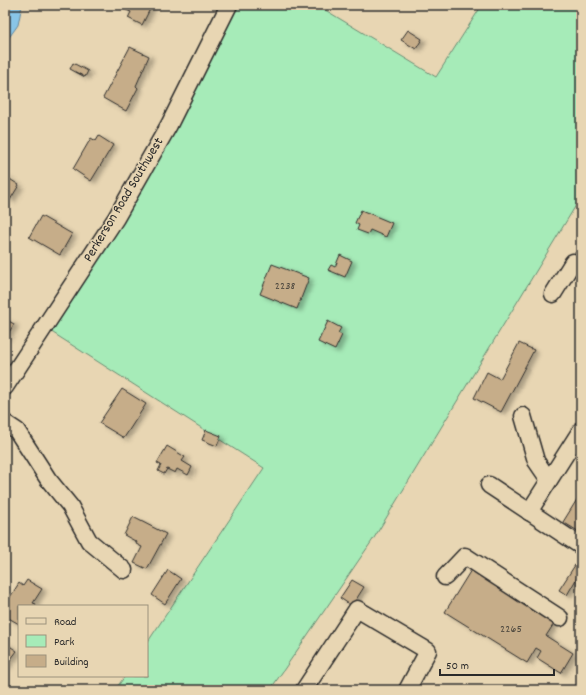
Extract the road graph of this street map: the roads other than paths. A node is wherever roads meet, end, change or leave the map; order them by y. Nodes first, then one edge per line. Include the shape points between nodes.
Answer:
1 (229, 5) edge
2 (574, 262) dead end
3 (553, 294) dead end
4 (5, 387) edge
5 (523, 416) dead end
6 (5, 423) edge
7 (581, 430) edge
8 (549, 480) junction
9 (488, 486) dead end
10 (530, 512) junction
11 (572, 545) edge
12 (124, 570) dead end
13 (445, 578) dead end
14 (560, 618) dead end
15 (304, 690) edge
16 (406, 690) edge

1 - 4 street, Perkerson Road Southwest via 169,125 116,218
2 - 3 street
5 - 8 street via 536,461
6 - 12 street via 17,431 48,479 70,506 89,541
7 - 8 street
8 - 10 street
9 - 10 street
10 - 11 street
13 - 14 street via 465,556
15 - 16 street via 357,609 428,651

